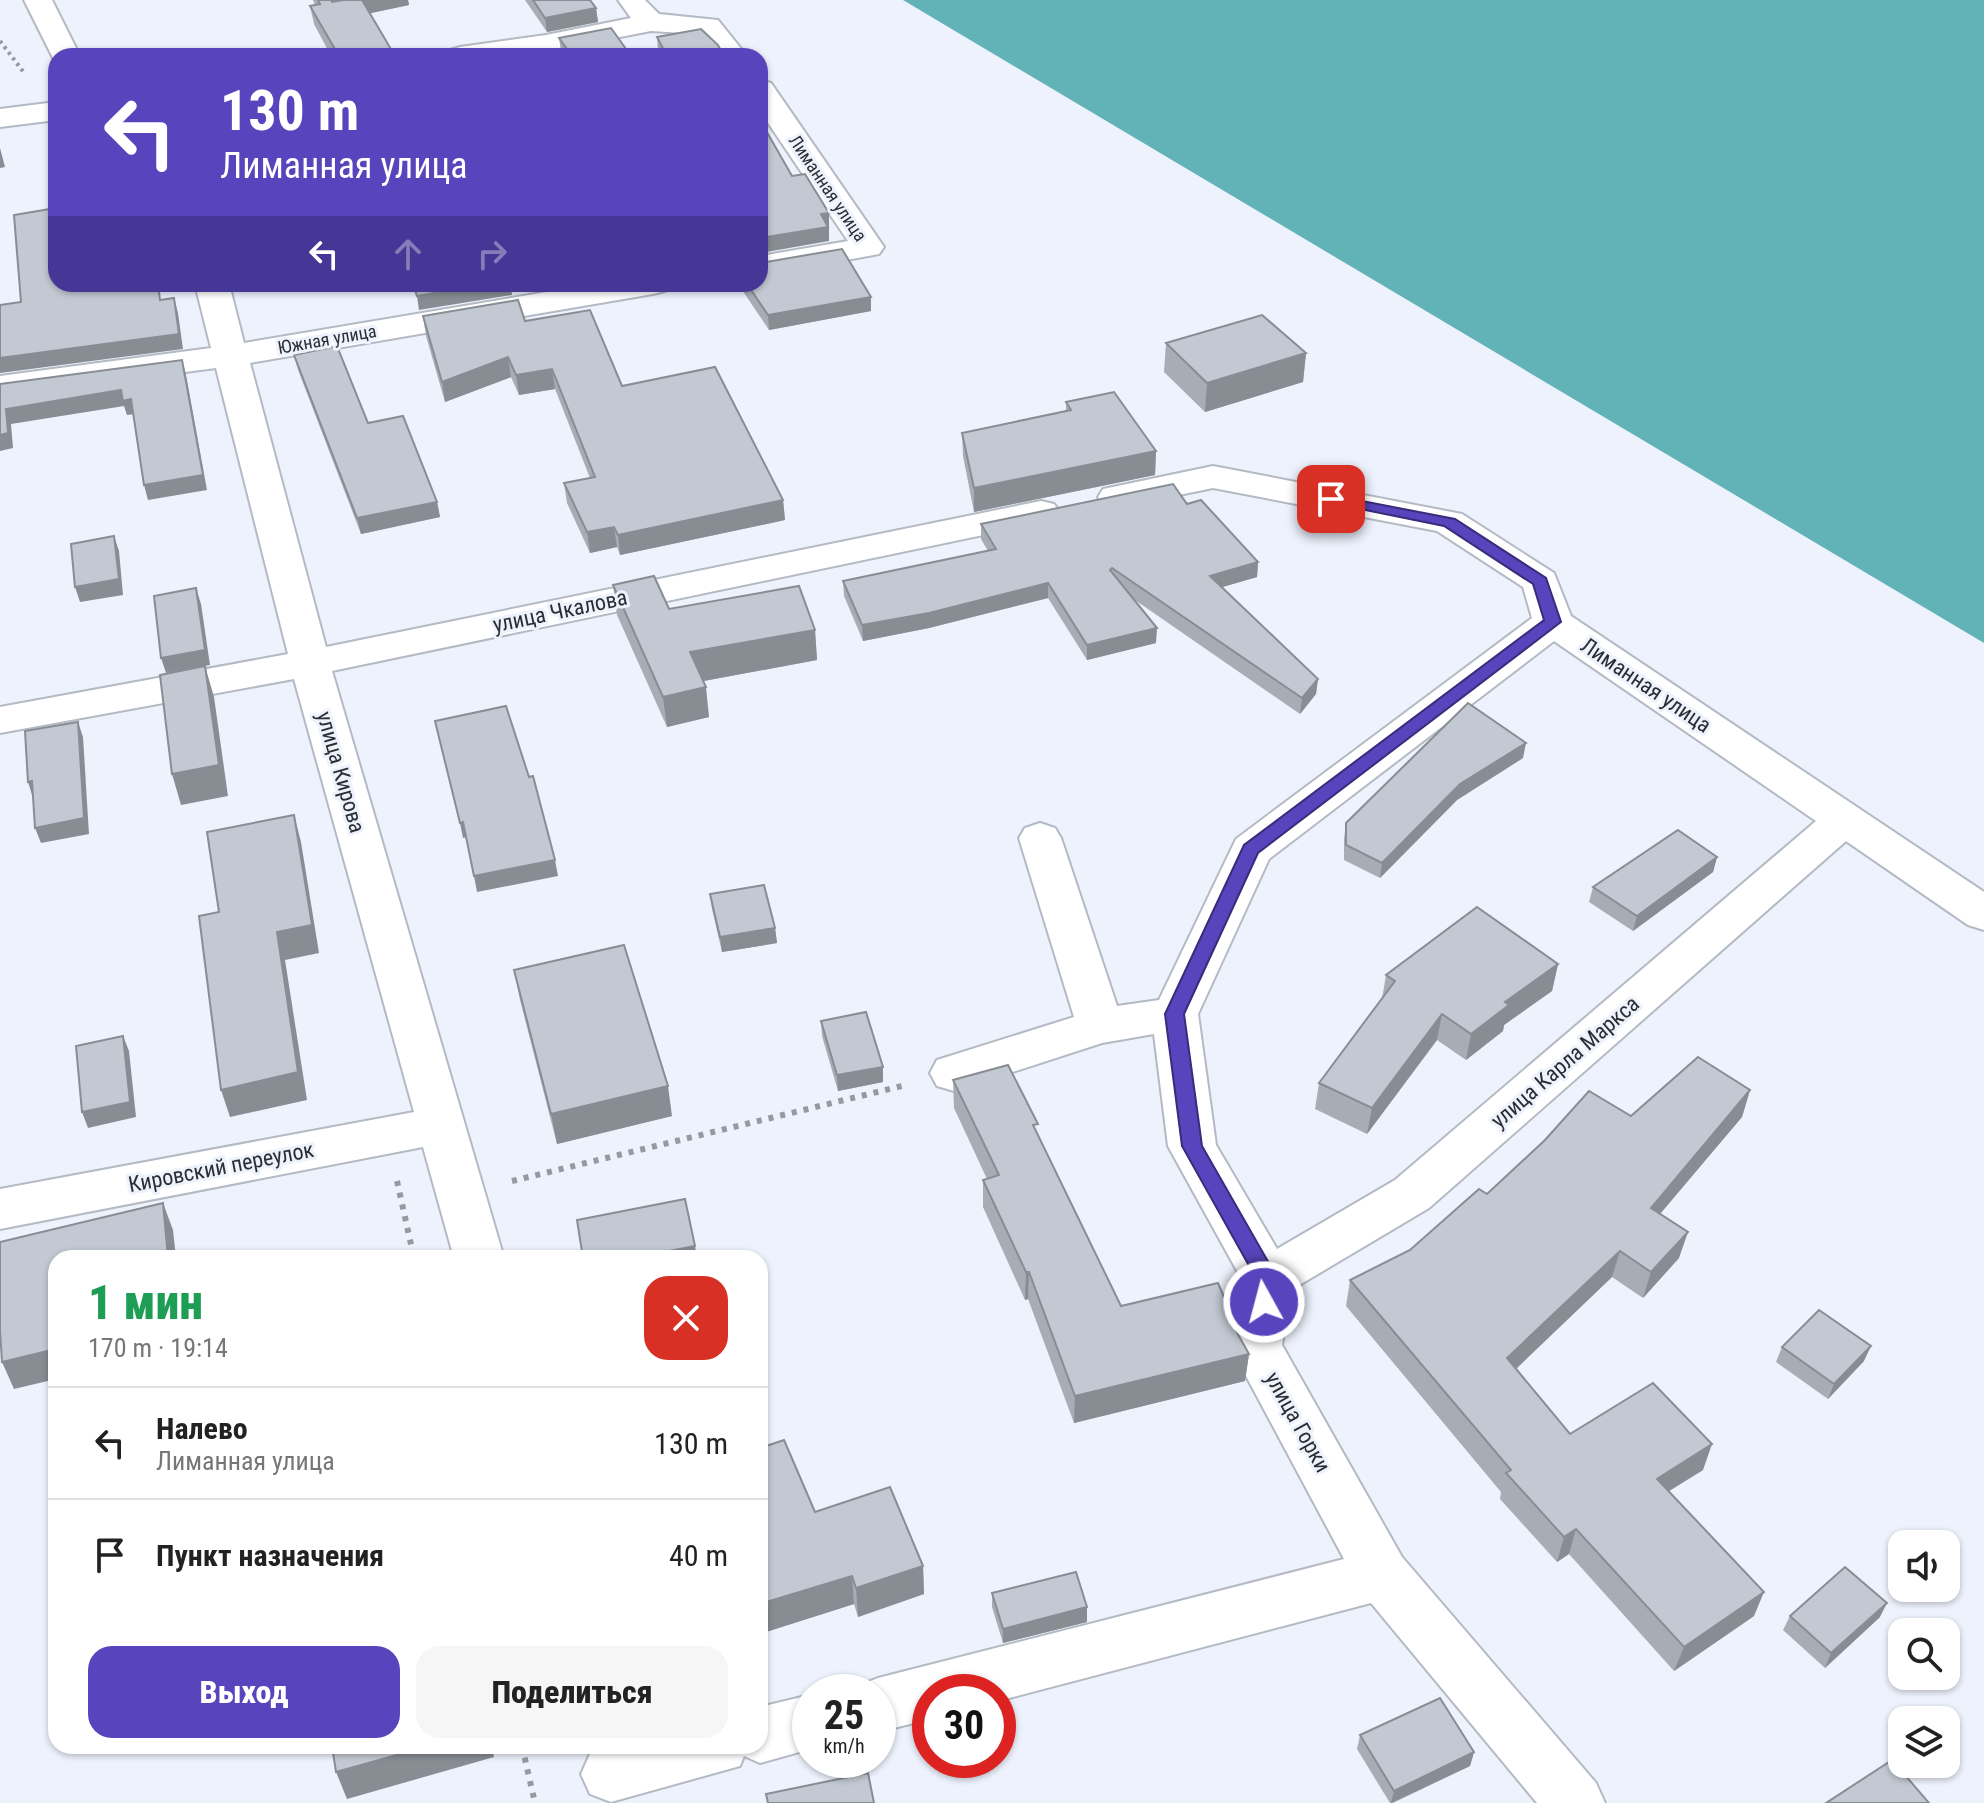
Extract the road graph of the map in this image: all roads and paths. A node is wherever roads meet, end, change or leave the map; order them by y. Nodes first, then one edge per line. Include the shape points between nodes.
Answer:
1 (38, 0) edge
2 (629, 0) edge
3 (651, 22) junction
4 (61, 48) edge
5 (517, 48) edge
6 (726, 48) edge
7 (768, 101) edge
8 (48, 112) edge
9 (0, 118) edge
10 (768, 265) edge
11 (214, 292) edge
12 (606, 292) edge
13 (230, 356) junction
14 (0, 386) edge
15 (1553, 622) junction
16 (310, 663) junction
17 (0, 720) edge
18 (1844, 820) junction
19 (1040, 838) dead end
20 (1984, 914) edge
21 (1175, 1014) junction
22 (1100, 1026) junction
23 (954, 1073) joint
24 (443, 1125) junction
25 (462, 1193) junction
26 (0, 1209) edge
27 (477, 1250) edge
28 (1268, 1279) junction
29 (1382, 1575) junction
30 (896, 1700) edge
31 (792, 1727) edge
32 (768, 1733) edge
33 (524, 1754) edge
34 (688, 1754) edge
35 (611, 1774) edge
36 (535, 1803) edge
37 (1575, 1803) edge

1 - 4 street
2 - 3 street
3 - 5 street
3 - 6 street via 708,26
7 - 10 street, Лиманная улица via 868,247
8 - 9 street
11 - 13 street, улица Кирова
12 - 13 street, Южная улица
13 - 14 street, Южная улица
13 - 16 street, улица Кирова
15 - 16 street, улица Чкалова via 1540,581 1449,522 1213,477
15 - 18 street, Лиманная улица
15 - 21 street via 1251,850
16 - 17 street, улица Чкалова
16 - 24 street, улица Кирова
18 - 20 street, Лиманная улица
18 - 28 street, улица Карла Маркса via 1412,1194
19 - 22 street
21 - 22 street
21 - 28 street via 1192,1146
22 - 23 street
23 - 25 path
24 - 25 street, улица Кирова
24 - 26 street, Кировский переулок
25 - 27 street, улица Кирова
28 - 29 street, улица Горки via 1256,1346
29 - 30 street
29 - 37 street, улица Горки
31 - 32 street
33 - 36 path
34 - 35 street

